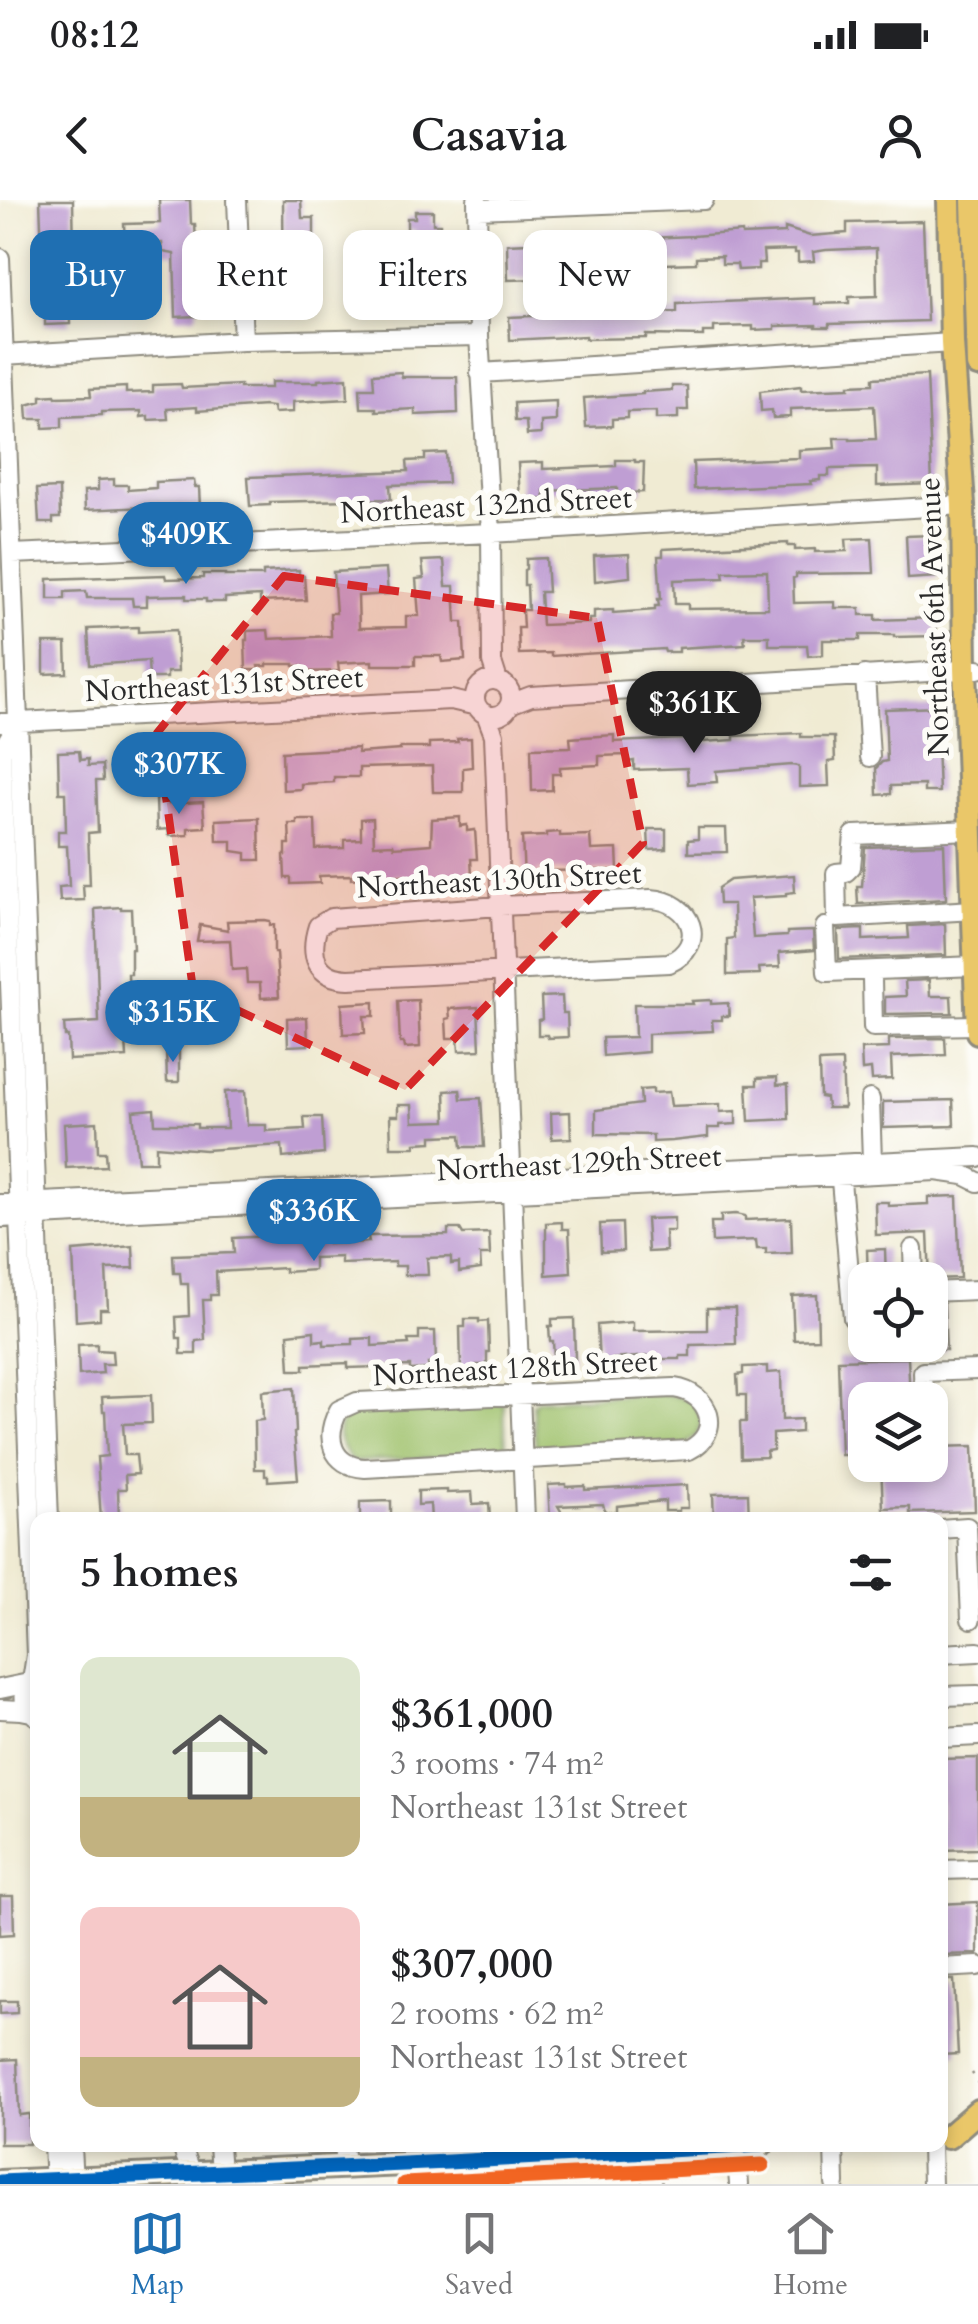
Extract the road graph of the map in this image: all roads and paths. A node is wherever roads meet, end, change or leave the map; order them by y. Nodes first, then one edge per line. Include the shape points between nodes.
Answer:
1 (237, 200) edge
2 (704, 200) edge
3 (949, 200) edge
4 (960, 200) edge
5 (973, 200) edge
6 (477, 204) edge
7 (974, 229) junction
8 (0, 258) edge
9 (977, 299) edge
10 (478, 336) junction
11 (244, 341) junction
12 (952, 343) junction
13 (4, 354) junction
14 (978, 365) edge
15 (480, 374) junction
16 (963, 505) junction
17 (491, 533) junction
18 (12, 554) junction
19 (971, 669) edge
20 (864, 675) junction
21 (493, 697) junction
22 (10, 722) edge
23 (870, 757) dead end
24 (971, 830) junction
25 (500, 906) junction
26 (974, 910) junction
27 (825, 927) dead end
28 (976, 966) edge
29 (503, 970) junction
30 (872, 979) dead end
31 (978, 1028) edge
32 (870, 1099) dead end
33 (978, 1157) edge
34 (872, 1161) junction
35 (840, 1170) junction
36 (978, 1182) edge
37 (511, 1186) junction
38 (0, 1204) edge
39 (29, 1210) junction
40 (0, 1218) edge
41 (913, 1249) dead end
42 (848, 1262) edge
43 (913, 1262) edge
44 (978, 1290) edge
45 (948, 1291) edge
46 (978, 1370) edge
47 (923, 1382) edge
48 (519, 1395) junction
49 (522, 1459) junction
50 (34, 1512) edge
51 (48, 1512) edge
52 (525, 1512) edge
53 (948, 1529) edge
54 (971, 1620) dead end
55 (978, 1652) edge
56 (948, 1654) edge
57 (30, 1681) edge
58 (30, 1685) edge
59 (0, 1689) edge
60 (978, 1695) edge
61 (948, 1696) edge
62 (0, 1709) edge
63 (30, 1712) edge
64 (30, 1715) edge
65 (978, 1736) edge
66 (948, 1738) edge
67 (978, 1869) edge
68 (948, 1870) edge
69 (978, 1966) edge
70 (948, 1968) edge
71 (972, 2073) dead end
72 (978, 2083) edge
73 (978, 2111) edge
74 (948, 2133) edge
75 (978, 2135) edge
76 (948, 2138) edge
77 (55, 2152) edge
78 (69, 2152) edge
79 (184, 2152) edge
80 (219, 2152) edge
81 (490, 2152) edge
82 (653, 2152) edge
83 (736, 2152) edge
84 (834, 2152) edge
85 (938, 2152) edge
86 (448, 2154) edge
87 (344, 2156) edge
88 (220, 2172) junction
89 (192, 2173) junction
90 (266, 2177) edge
91 (0, 2182) edge
92 (63, 2182) edge
93 (652, 2184) edge
94 (739, 2184) edge
95 (835, 2184) edge
96 (932, 2184) edge

1 - 11 street
2 - 6 street
3 - 12 main road, Northeast 6th Avenue
4 - 7 main road
5 - 7 main road
6 - 10 street
7 - 9 main road
8 - 13 street
9 - 14 main road
10 - 11 street
10 - 15 street
11 - 13 street
12 - 15 street
12 - 16 main road, Northeast 6th Avenue
13 - 18 street
15 - 17 street
16 - 17 street, Northeast 132nd Street
16 - 19 main road, Northeast 6th Avenue
17 - 18 street, Northeast 132nd Street
17 - 21 street
18 - 22 street
19 - 20 street, Northeast 131st Street
19 - 24 main road, Northeast 6th Avenue
20 - 21 street, Northeast 131st Street
20 - 23 street
21 - 22 street, Northeast 131st Street
21 - 25 street
22 - 39 street via 1,751
24 - 26 main road, Northeast 6th Avenue
24 - 26 street via 854,835 851,867 836,872 838,918
25 - 29 street
25 - 29 street, Northeast 130th Street via 331,918 318,926 314,949 318,965 340,978
25 - 29 street, Northeast 130th Street via 662,900 683,910 691,932 684,953 669,963
26 - 28 main road, Northeast 6th Avenue
27 - 28 street via 827,972
28 - 31 main road, Northeast 6th Avenue
29 - 37 street
30 - 31 street via 873,1027
32 - 34 street
33 - 34 street, Northeast 129th Street
34 - 35 street, Northeast 129th Street
35 - 36 street, Northeast 129th Street via 936,1171
35 - 37 street, Northeast 129th Street
35 - 42 street
37 - 39 street, Northeast 129th Street
37 - 48 street
38 - 39 street, Northeast 129th Street
39 - 40 street, Northeast 129th Street
39 - 50 street
39 - 51 street
41 - 43 street
44 - 45 street
46 - 47 street via 923,1372
48 - 49 street
48 - 49 street, Northeast 128th Street via 674,1388 703,1401 708,1411 704,1440 689,1450
48 - 49 street, Northeast 128th Street via 347,1405 334,1419 332,1446 354,1467
49 - 52 street
53 - 54 street via 967,1528
55 - 56 street
57 - 59 street
58 - 63 street via 24,1695
60 - 61 street
62 - 64 street
65 - 66 street
67 - 68 street
69 - 70 street
71 - 72 path
73 - 74 main road
75 - 76 main road
77 - 92 street
78 - 92 street
79 - 89 street
80 - 88 street
81 - 86 main road
82 - 93 street
83 - 94 street
84 - 95 street
85 - 96 street
86 - 87 main road
87 - 90 main road
88 - 89 main road
88 - 90 main road
89 - 92 main road
91 - 92 main road

